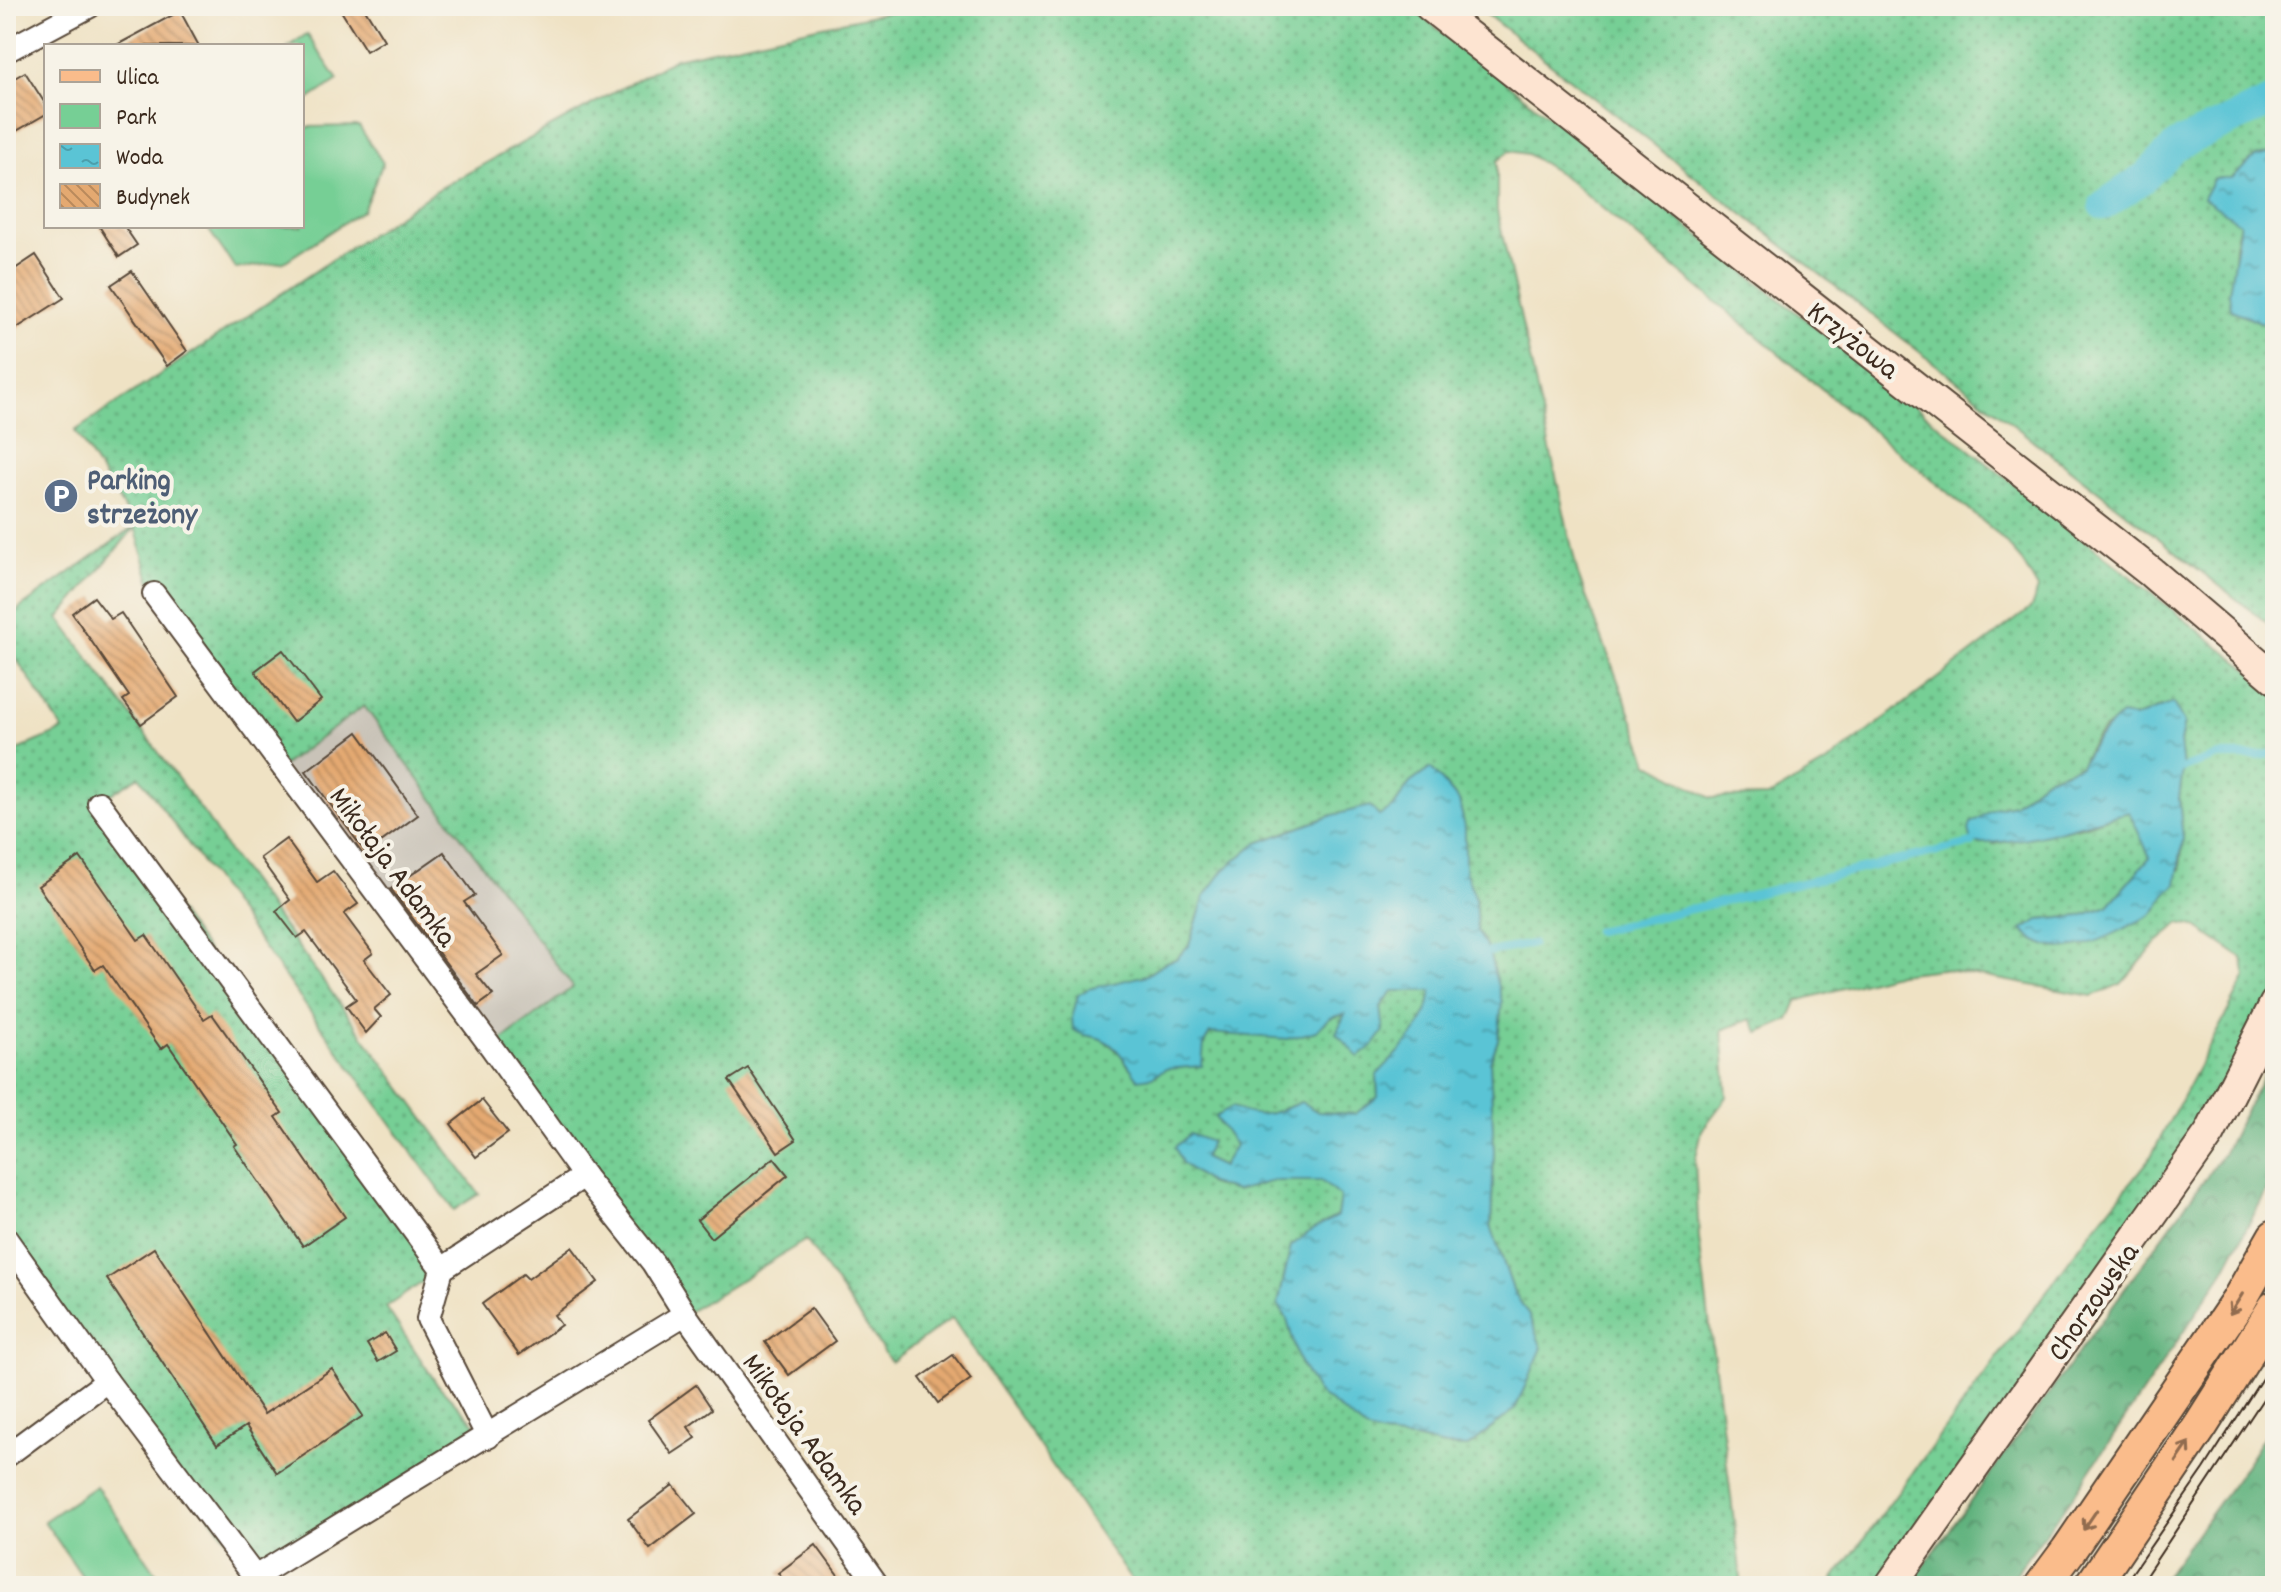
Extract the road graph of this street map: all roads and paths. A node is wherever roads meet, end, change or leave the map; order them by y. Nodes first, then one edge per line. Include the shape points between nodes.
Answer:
1 (90, 6) edge
2 (1430, 6) edge
3 (6, 51) edge
4 (154, 594) dead end
5 (2275, 678) edge
6 (99, 803) dead end
7 (2275, 1004) edge
8 (584, 1176) junction
9 (2275, 1237) edge
10 (6, 1239) edge
11 (442, 1269) junction
12 (2275, 1308) edge
13 (685, 1314) junction
14 (107, 1381) junction
15 (488, 1437) junction
16 (6, 1456) edge
17 (258, 1582) edge
18 (878, 1586) edge
19 (1890, 1586) edge
20 (2042, 1586) edge
21 (2092, 1586) edge

1 - 3 street
2 - 5 street, Krzyżowa via 2152,573
4 - 8 street, Mikołaja Adamka
6 - 11 street
7 - 19 street, Chorzowska via 2210,1133
8 - 11 street
8 - 13 street, Mikołaja Adamka via 653,1263
9 -> 20 main road via 2238,1302
10 - 14 street
11 - 15 street via 428,1319
21 -> 12 main road
13 - 15 street
13 - 18 street, Mikołaja Adamka
14 - 16 street
14 - 17 street
15 - 17 street

